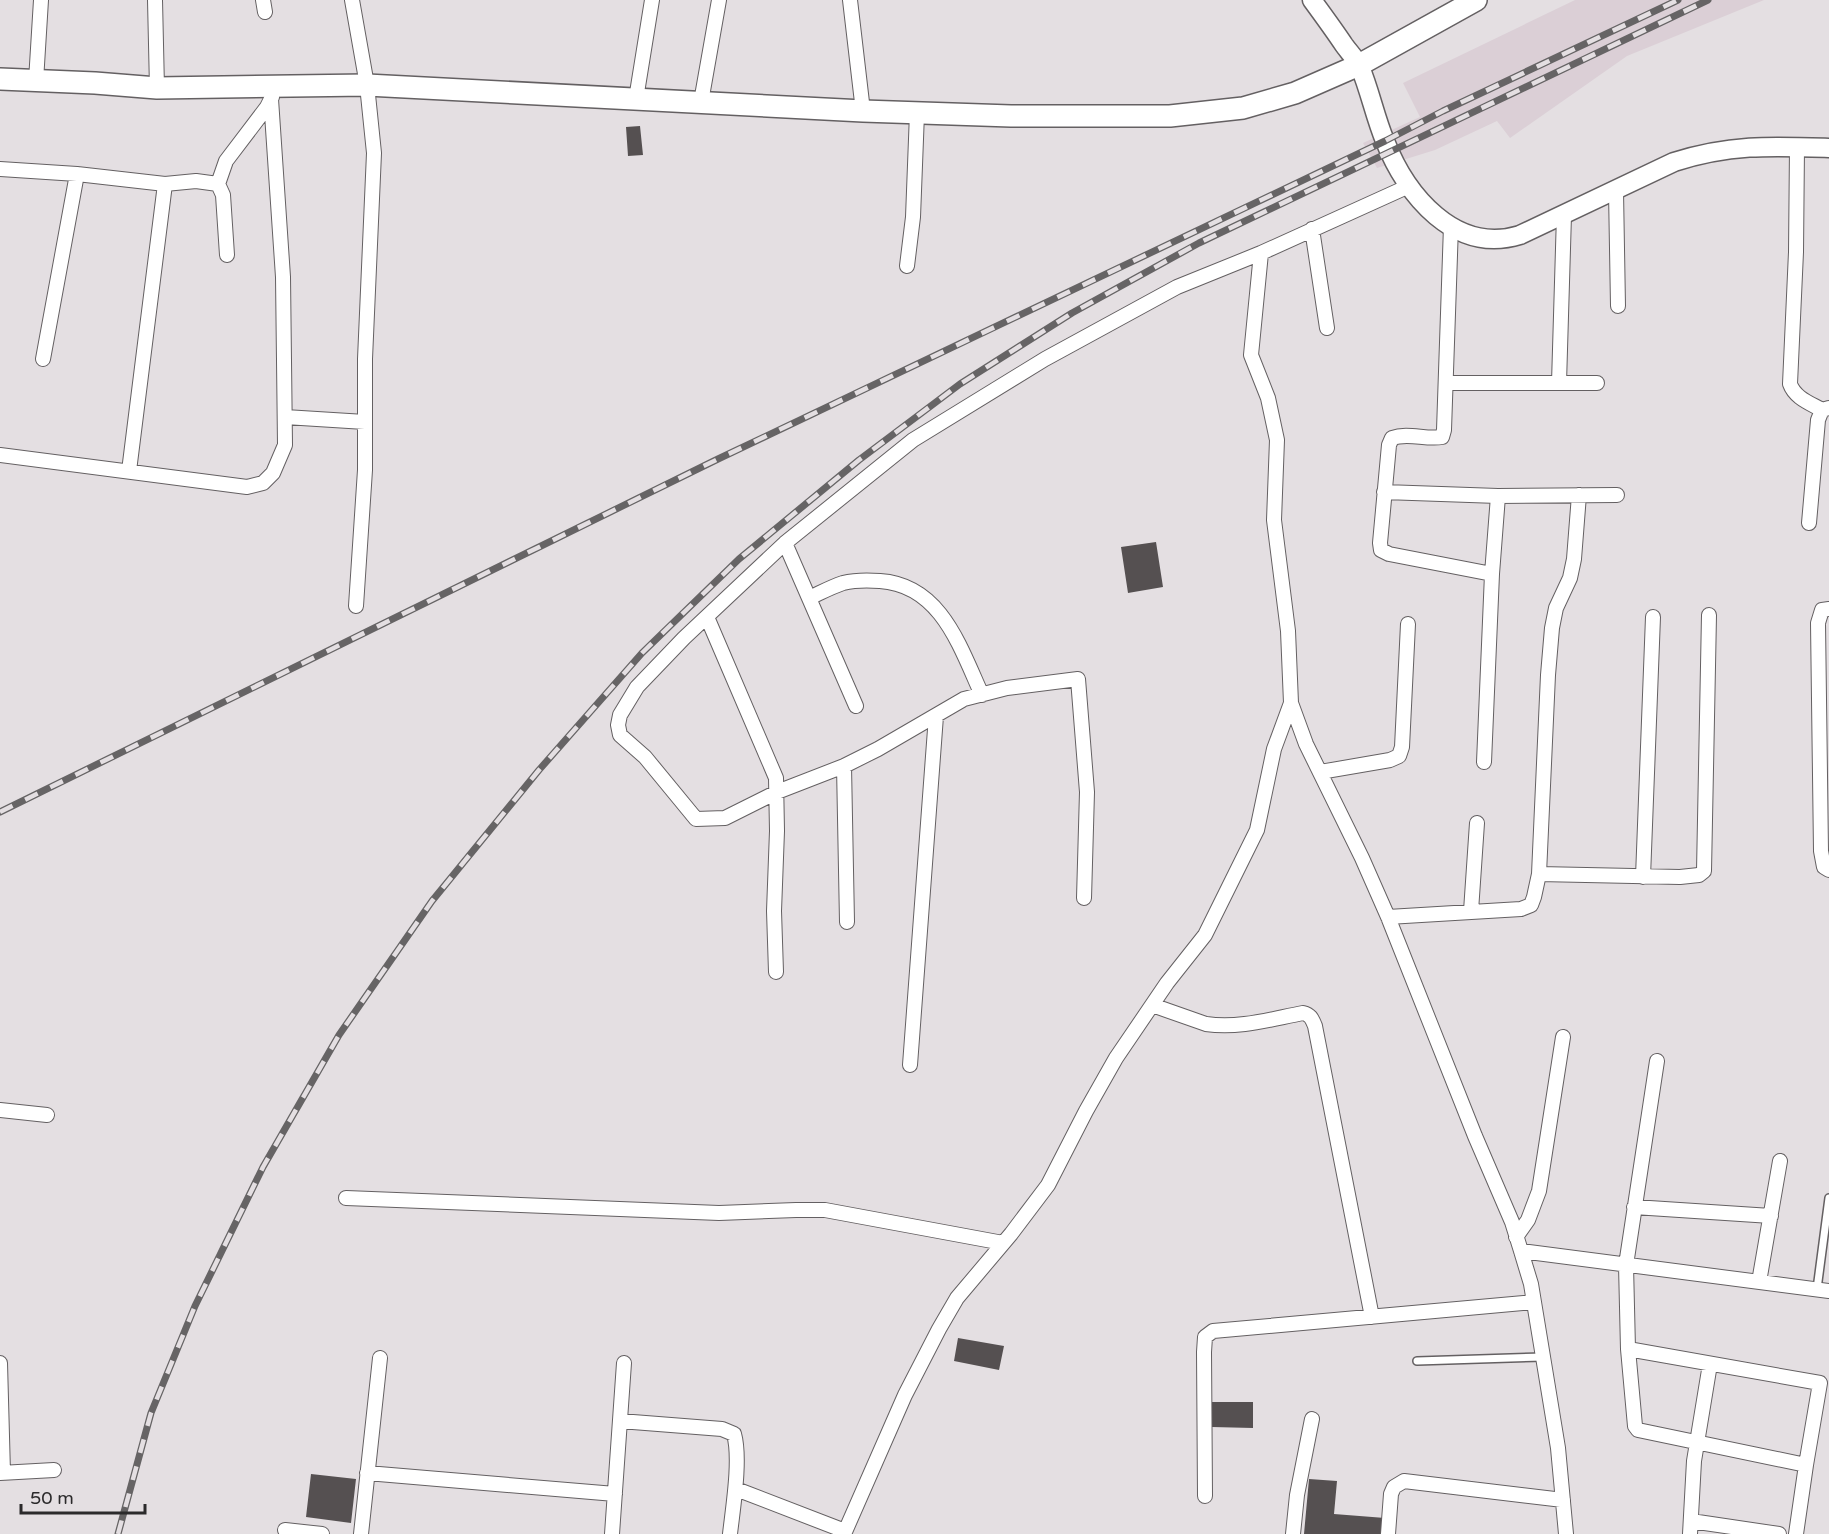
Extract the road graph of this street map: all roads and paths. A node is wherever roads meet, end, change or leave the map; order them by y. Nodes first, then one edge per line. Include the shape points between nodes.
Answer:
1 (41, 0) edge
2 (155, 0) edge
3 (352, 0) edge
4 (652, 0) edge
5 (719, 0) edge
6 (850, 0) edge
7 (1312, 0) edge
8 (1476, 0) edge
9 (1359, 65) junction
10 (0, 79) edge
11 (36, 81) junction
12 (367, 85) junction
13 (157, 88) junction
14 (274, 93) junction
15 (636, 99) junction
16 (701, 102) junction
17 (863, 111) junction
18 (917, 113) junction
19 (1797, 147) junction
20 (1829, 148) edge
21 (0, 169) edge
22 (77, 174) junction
23 (165, 184) junction
24 (218, 184) junction
25 (1409, 186) junction
26 (1616, 191) junction
27 (1564, 215) junction
28 (1450, 226) junction
29 (1312, 229) junction
30 (1261, 253) junction
31 (227, 255) dead end
32 (908, 266) dead end
33 (1618, 306) dead end
34 (1327, 328) dead end
35 (44, 359) dead end
36 (1446, 383) junction
37 (1559, 383) junction
38 (1597, 383) dead end
39 (1826, 409) edge
40 (285, 417) junction
41 (365, 422) junction
42 (0, 455) edge
43 (129, 471) junction
44 (1384, 492) junction
45 (1579, 495) junction
46 (1617, 495) dead end
47 (1498, 496) junction
48 (1809, 523) dead end
49 (785, 543) junction
50 (1492, 574) junction
51 (809, 598) junction
52 (356, 606) dead end
53 (1829, 609) edge
54 (1709, 615) dead end
55 (707, 617) junction
56 (1653, 617) dead end
57 (1408, 624) dead end
58 (982, 695) junction
59 (1291, 703) junction
60 (856, 706) dead end
61 (936, 716) junction
62 (1484, 762) dead end
63 (844, 766) junction
64 (1320, 772) junction
65 (777, 792) junction
66 (1477, 823) dead end
67 (1829, 870) edge
68 (1539, 874) junction
69 (1642, 877) junction
70 (1084, 898) dead end
71 (1471, 911) junction
72 (1388, 917) junction
73 (847, 922) dead end
74 (776, 972) dead end
75 (1152, 1005) junction
76 (1563, 1037) dead end
77 (1657, 1061) dead end
78 (910, 1065) dead end
79 (0, 1110) edge
80 (47, 1115) dead end
81 (1780, 1161) dead end
82 (346, 1198) dead end
83 (1829, 1198) edge
84 (1634, 1207) junction
85 (1770, 1216) junction
86 (1516, 1237) junction
87 (1003, 1243) junction
88 (1521, 1251) junction
89 (1626, 1265) junction
90 (1759, 1282) junction
91 (1823, 1290) edge
92 (1534, 1302) junction
93 (1372, 1317) junction
94 (1628, 1349) junction
95 (1543, 1357) junction
96 (380, 1358) dead end
97 (1417, 1361) dead end
98 (0, 1363) edge
99 (624, 1363) dead end
100 (1710, 1364) junction
101 (1312, 1419) dead end
102 (620, 1421) junction
103 (1697, 1442) junction
104 (1806, 1465) junction
105 (54, 1470) dead end
106 (2, 1473) edge
107 (367, 1473) junction
108 (736, 1489) junction
109 (615, 1494) junction
110 (1205, 1496) dead end
111 (1563, 1500) junction
112 (1690, 1527) edge
113 (285, 1530) dead end
114 (844, 1532) edge
115 (322, 1534) edge
116 (361, 1534) edge
117 (612, 1534) edge
118 (730, 1534) edge
119 (1293, 1534) edge
120 (1388, 1534) edge
121 (1566, 1534) edge
122 (1779, 1534) edge
123 (1796, 1534) edge

1 - 11 street
2 - 13 street
3 - 12 street
4 - 15 street
5 - 16 street
6 - 17 street
7 - 9 street
8 - 9 main road
9 - 18 main road via 1295,93 1243,108 1181,115
9 - 25 street via 1385,141
10 - 11 main road
11 - 13 main road
12 - 14 main road
12 - 15 main road
12 - 41 street via 374,153
13 - 14 main road
14 - 24 street via 226,161
14 - 40 street
15 - 16 main road
16 - 17 main road
17 - 18 main road
18 - 32 street
19 - 20 street
19 - 26 street via 1760,146 1694,156
19 - 39 street via 1790,384 1797,396
21 - 22 street
22 - 23 street
22 - 35 street
23 - 24 street
23 - 43 street
24 - 31 street via 223,195
25 - 28 street via 1428,210
25 - 29 street
26 - 27 street
26 - 33 street
27 - 28 street via 1505,240 1485,239
27 - 37 street
28 - 36 street
29 - 30 street
29 - 34 street
30 - 49 street via 1177,287 984,396 913,440
30 - 59 street via 1251,355 1268,398 1277,440 1274,520 1288,631
36 - 37 street
36 - 44 street via 1442,437 1392,438
37 - 38 street
39 - 48 street via 1818,420
40 - 41 street
40 - 43 street via 285,445 273,473 263,483 247,487
41 - 52 street
42 - 43 street
44 - 47 street
44 - 50 street via 1381,550
45 - 46 street
45 - 47 street
45 - 68 street via 1570,578 1556,608 1552,628
47 - 50 street
49 - 51 street
49 - 55 street
50 - 62 street
51 - 58 street via 843,584 866,580 894,582 922,595 953,634
51 - 60 street
53 - 67 street via 1822,610 1818,623 1821,851 1824,867
54 - 69 street via 1704,871 1680,877
55 - 65 street via 776,778
55 - 65 street via 637,687 620,714 620,735 645,757 696,819 724,818
56 - 69 street
57 - 64 street via 1399,756
58 - 61 street via 964,699
58 - 70 street via 1078,679 1087,792
59 - 64 street
59 - 75 street via 1274,749 1257,830 1205,935
61 - 63 street
61 - 78 street
63 - 65 street
63 - 73 street
64 - 72 street
65 - 74 street
66 - 71 street
68 - 69 street
68 - 71 street via 1531,906
71 - 72 street
72 - 86 street
75 - 87 street via 1116,1058 1048,1185
75 - 93 street via 1215,1025 1254,1023 1303,1013 1312,1017
76 - 86 street via 1539,1191 1528,1220
77 - 84 street
79 - 80 street
81 - 85 street
82 - 87 street via 719,1214 825,1210
83 - 91 lane
84 - 85 street
84 - 89 street
85 - 90 street
86 - 88 street
87 - 114 street via 957,1298 939,1329
88 - 89 street
88 - 92 street
89 - 90 street
89 - 94 street
90 - 91 street
92 - 93 street
92 - 95 street
93 - 110 street via 1213,1331 1205,1337
94 - 100 street
94 - 103 street via 1635,1426 1642,1431
95 - 97 lane
95 - 111 street
96 - 107 street
98 - 106 street
99 - 102 street
100 - 103 street
100 - 104 street via 1820,1383
101 - 119 street
102 - 108 street via 722,1429 734,1434
102 - 109 street
103 - 104 street
103 - 112 street
104 - 123 street
105 - 106 street
107 - 109 street
107 - 116 street
108 - 114 street
108 - 118 street
109 - 117 street
111 - 120 street via 1404,1481 1391,1494
111 - 121 street
112 - 122 street
113 - 115 street

